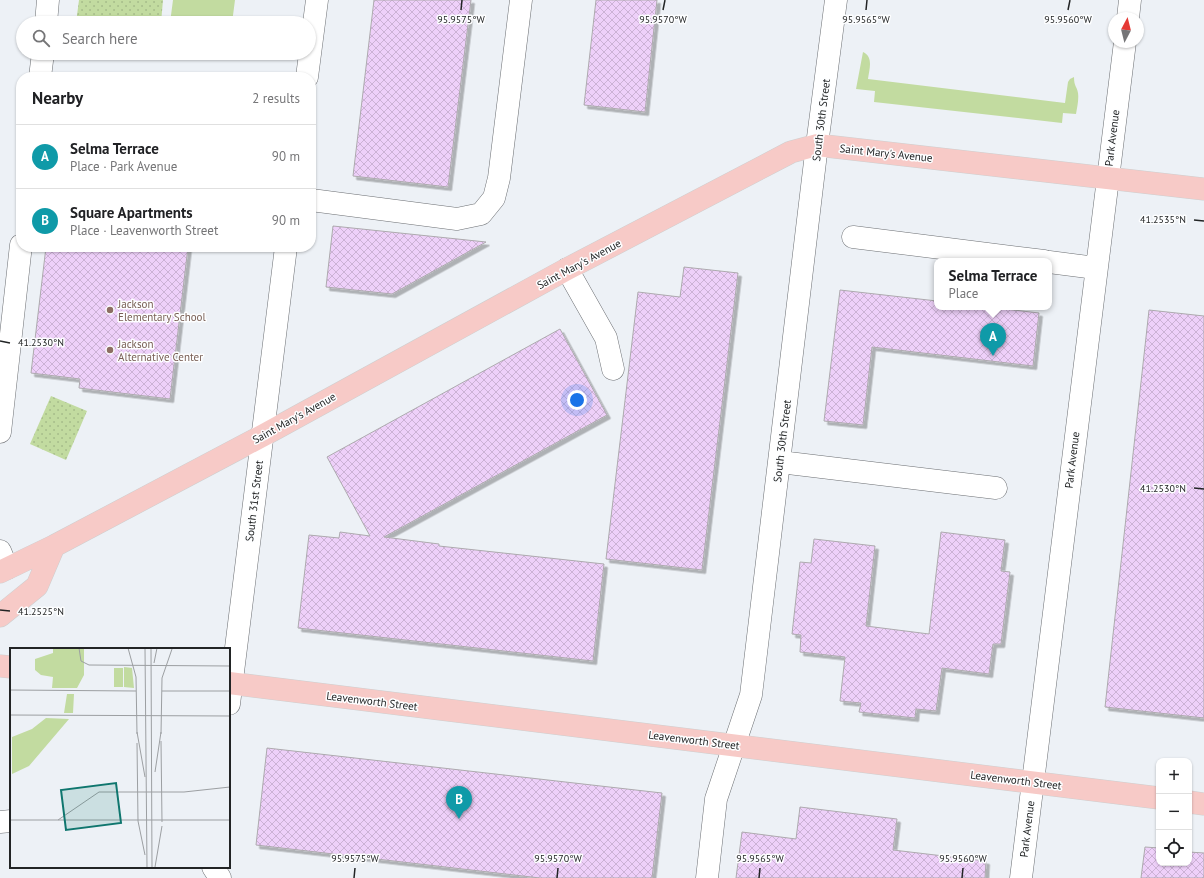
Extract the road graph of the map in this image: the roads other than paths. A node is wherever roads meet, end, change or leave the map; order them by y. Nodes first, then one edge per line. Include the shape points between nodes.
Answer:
1 (48, 0) edge
2 (317, 0) edge
3 (521, 0) edge
4 (836, 0) edge
5 (1130, 0) edge
6 (1129, 12) edge
7 (47, 16) edge
8 (315, 16) edge
9 (1124, 48) edge
10 (41, 60) edge
11 (309, 60) edge
12 (40, 72) edge
13 (308, 72) edge
14 (817, 145) junction
15 (1107, 177) junction
16 (1204, 189) edge
17 (316, 201) edge
18 (853, 237) dead end
19 (20, 252) edge
20 (285, 252) edge
21 (1020, 258) edge
22 (1052, 262) edge
23 (1096, 268) junction
24 (567, 269) junction
25 (613, 370) dead end
26 (0, 432) edge
27 (262, 436) junction
28 (780, 462) junction
29 (996, 488) dead end
30 (54, 546) junction
31 (2, 564) edge
32 (0, 616) edge
33 (0, 666) edge
34 (10, 667) edge
35 (230, 690) edge
36 (734, 745) junction
37 (1032, 782) junction
38 (1156, 798) edge
39 (1192, 802) edge
40 (1204, 804) edge
41 (10, 821) edge
42 (0, 822) edge
43 (215, 868) edge
44 (220, 878) edge
45 (707, 878) edge
46 (1021, 878) edge

1 - 7 street
2 - 8 street
3 - 17 street via 499,178 494,198 481,214 457,219
4 - 14 street, South 30th Street
5 - 6 street
9 - 15 street, Park Avenue
10 - 12 street
11 - 13 street
14 - 15 main road, Saint Mary's Avenue
14 - 24 main road, Saint Mary's Avenue via 791,152
14 - 28 street, South 30th Street
15 - 16 main road, Saint Mary's Avenue
15 - 23 street, Park Avenue
18 - 21 street
19 - 26 street
20 - 27 street, South 31st Street
22 - 23 street
23 - 37 street, Park Avenue
24 - 25 street via 606,338
24 - 27 main road, Saint Mary's Avenue
27 - 30 main road, Saint Mary's Avenue
27 - 35 street, South 31st Street
28 - 29 street
28 - 36 street, South 30th Street via 751,695
30 - 31 main road, Saint Mary's Avenue
30 - 32 main road via 37,586
33 - 34 main road
35 - 36 main road, Leavenworth Street
36 - 37 main road, Leavenworth Street
36 - 45 street, South 30th Street via 716,799
37 - 38 main road, Leavenworth Street
37 - 46 street, Park Avenue
39 - 40 main road
41 - 42 street
43 - 44 street

